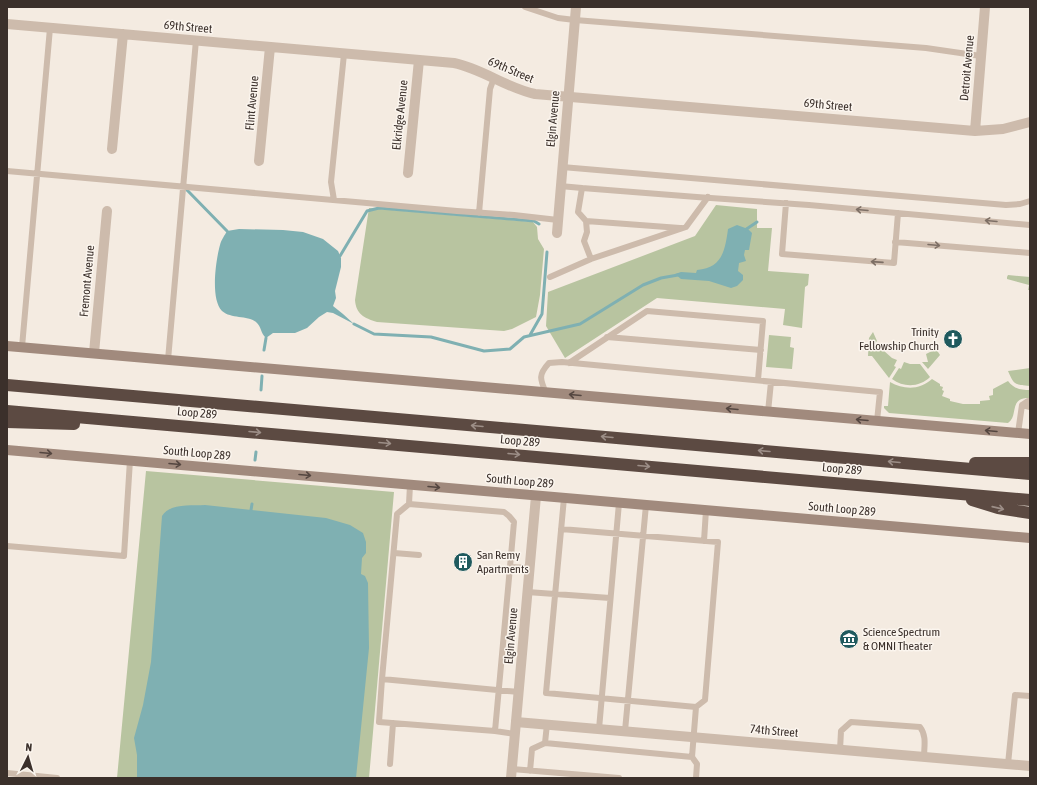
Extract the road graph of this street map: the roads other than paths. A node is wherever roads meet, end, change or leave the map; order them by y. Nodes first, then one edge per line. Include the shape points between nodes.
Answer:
1 (525, 7) edge
2 (576, 7) edge
3 (985, 7) edge
4 (575, 20) junction
5 (7, 24) edge
6 (50, 28) junction
7 (123, 34) junction
8 (196, 40) junction
9 (270, 47) junction
10 (344, 54) junction
11 (981, 56) junction
12 (419, 60) junction
13 (494, 78) junction
14 (569, 97) junction
15 (1030, 122) edge
16 (975, 131) junction
17 (112, 149) dead end
18 (259, 161) dead end
19 (562, 167) junction
20 (7, 171) edge
21 (408, 173) dead end
22 (37, 174) junction
23 (560, 186) junction
24 (182, 187) junction
25 (582, 188) junction
26 (708, 197) junction
27 (334, 200) junction
28 (1030, 201) edge
29 (786, 203) junction
30 (107, 212) dead end
31 (479, 213) junction
32 (898, 213) junction
33 (558, 220) junction
34 (586, 221) junction
35 (1030, 225) edge
36 (684, 228) junction
37 (557, 233) dead end
38 (895, 242) junction
39 (1030, 253) edge
40 (592, 260) junction
41 (550, 277) dead end
42 (607, 337) junction
43 (7, 346) edge
44 (22, 347) junction
45 (761, 350) junction
46 (94, 353) junction
47 (168, 360) junction
48 (569, 363) junction
49 (7, 380) edge
50 (758, 380) junction
51 (771, 382) junction
52 (7, 385) edge
53 (50, 389) junction
54 (546, 393) junction
55 (1030, 401) edge
56 (1022, 405) junction
57 (1030, 407) edge
58 (7, 411) edge
59 (768, 412) junction
60 (877, 421) junction
61 (7, 422) edge
62 (226, 430) junction
63 (1018, 433) junction
64 (1030, 434) edge
65 (7, 450) edge
66 (130, 460) junction
67 (1030, 463) edge
68 (918, 464) junction
69 (1030, 474) edge
70 (410, 485) junction
71 (948, 493) junction
72 (536, 496) junction
73 (564, 498) junction
74 (1030, 500) edge
75 (619, 503) junction
76 (408, 504) junction
77 (646, 505) junction
78 (706, 510) junction
79 (1030, 513) edge
80 (561, 529) junction
81 (616, 534) junction
82 (644, 535) junction
83 (1030, 538) edge
84 (704, 541) junction
85 (7, 546) edge
86 (394, 553) junction
87 (419, 555) dead end
88 (510, 567) junction
89 (530, 568) junction
90 (528, 592) junction
91 (555, 594) junction
92 (610, 598) junction
93 (382, 679) junction
94 (499, 690) junction
95 (519, 692) junction
96 (1030, 696) edge
97 (602, 697) junction
98 (628, 700) junction
99 (696, 707) junction
100 (516, 722) junction
101 (393, 723) junction
102 (547, 724) junction
103 (599, 729) junction
104 (495, 731) junction
105 (625, 731) junction
106 (515, 734) junction
107 (694, 737) junction
108 (545, 743) junction
109 (840, 750) junction
110 (692, 757) junction
111 (924, 757) junction
112 (390, 764) dead end
113 (1008, 764) junction
114 (1030, 766) edge
115 (530, 771) junction
116 (7, 773) edge
117 (511, 774) edge
118 (57, 778) edge
119 (620, 778) edge
120 (696, 778) edge

1 - 4 lane via 558,18
2 - 4 street, Elgin Avenue
3 - 11 street, Detroit Avenue
4 - 11 lane via 926,48
4 - 14 street, Elgin Avenue
5 - 6 street, 69th Street
6 - 7 street, 69th Street
6 - 22 lane
7 - 8 street, 69th Street
7 - 17 street
8 - 9 street, 69th Street
8 - 24 lane
9 - 10 street, 69th Street
9 - 18 street, Flint Avenue
10 - 12 street, 69th Street
10 - 27 lane via 331,182
11 - 16 street, Detroit Avenue
12 - 13 street, 69th Street via 462,65
12 - 21 street, Elkridge Avenue
13 - 14 street, 69th Street via 521,91
13 - 31 lane via 490,89
14 - 16 street, 69th Street
14 - 19 street, Elgin Avenue
15 - 16 street, 69th Street via 1003,129
19 - 23 street, Elgin Avenue
19 - 28 lane via 1006,205
20 - 22 lane
22 - 24 lane
22 - 44 lane
23 - 25 lane
23 - 33 street, Elgin Avenue
24 - 27 lane
24 - 47 lane
25 - 26 lane
25 - 34 lane via 578,212
26 - 29 lane
26 - 36 lane
27 - 31 lane
32 -> 29 lane
38 -> 29 lane via 894,263 782,254
30 - 46 street, Fremont Avenue
31 - 33 lane
35 -> 32 lane
32 - 38 lane
33 - 37 street, Elgin Avenue
34 - 36 lane
34 - 40 lane via 587,232 584,241
36 - 40 lane
38 -> 39 lane
40 - 41 lane
42 - 45 lane
42 - 45 lane via 647,311 763,321
42 - 48 lane
43 - 44 main road
44 - 46 main road
45 - 50 lane
46 - 47 main road
47 - 54 main road
48 - 50 lane
48 - 54 lane via 549,363 544,368 541,381
49 - 53 highway
50 - 51 lane
51 - 59 lane
51 - 60 lane via 880,392
52 - 53 highway, Loop 289
68 -> 53 highway, Loop 289
59 -> 54 main road
55 - 56 lane
56 - 57 lane
56 - 63 lane
58 - 62 highway, Loop 289
60 -> 59 main road
63 -> 60 main road
61 - 62 highway
62 -> 71 highway, Loop 289
63 - 64 main road
65 -> 66 main road, South Loop 289
66 -> 70 main road, South Loop 289
66 - 85 lane via 124,556
67 - 68 highway
68 - 69 highway, Loop 289
70 -> 72 main road, South Loop 289
70 - 76 lane
71 - 74 highway, Loop 289
71 -> 79 highway via 998,508
72 - 73 main road, South Loop 289
72 - 89 street, Elgin Avenue
73 - 75 main road, South Loop 289
73 - 80 lane
75 - 77 main road, South Loop 289
75 - 81 lane
76 - 86 lane via 398,514
76 - 88 lane via 504,512 514,522
77 - 78 main road, South Loop 289
77 - 82 lane
78 - 83 main road, South Loop 289
78 - 84 lane
80 - 81 lane
80 - 91 lane
81 - 82 lane
81 - 92 lane
82 - 84 lane
82 - 98 lane
84 - 99 lane via 718,542 705,700
86 - 87 lane
86 - 93 lane
88 - 89 lane
88 - 94 lane
89 - 90 street, Elgin Avenue
90 - 91 lane
90 - 95 street, Elgin Avenue
91 - 92 lane
91 - 97 lane via 546,693
92 - 97 lane
93 - 94 lane
93 - 101 lane via 379,722
94 - 95 lane
94 - 104 lane
95 - 100 street, Elgin Avenue
96 - 113 lane via 1015,695
97 - 98 lane
97 - 103 lane
98 - 99 lane
98 - 105 lane
99 - 107 lane
100 - 102 street, 74th Street
100 - 106 street, Elgin Avenue
101 - 104 lane
101 - 112 lane
102 - 103 street, 74th Street
102 - 108 lane
103 - 105 street, 74th Street
104 - 106 lane
105 - 107 street, 74th Street
106 - 117 street, Elgin Avenue
107 - 109 street, 74th Street
107 - 110 lane
108 - 110 lane
108 - 115 lane via 532,749
109 - 111 street, 74th Street
109 - 111 lane via 841,731 850,722 920,727 925,738
110 - 120 lane via 697,764
111 - 113 street, 74th Street
113 - 114 street, 74th Street
115 - 117 lane
115 - 119 lane
116 - 118 lane

